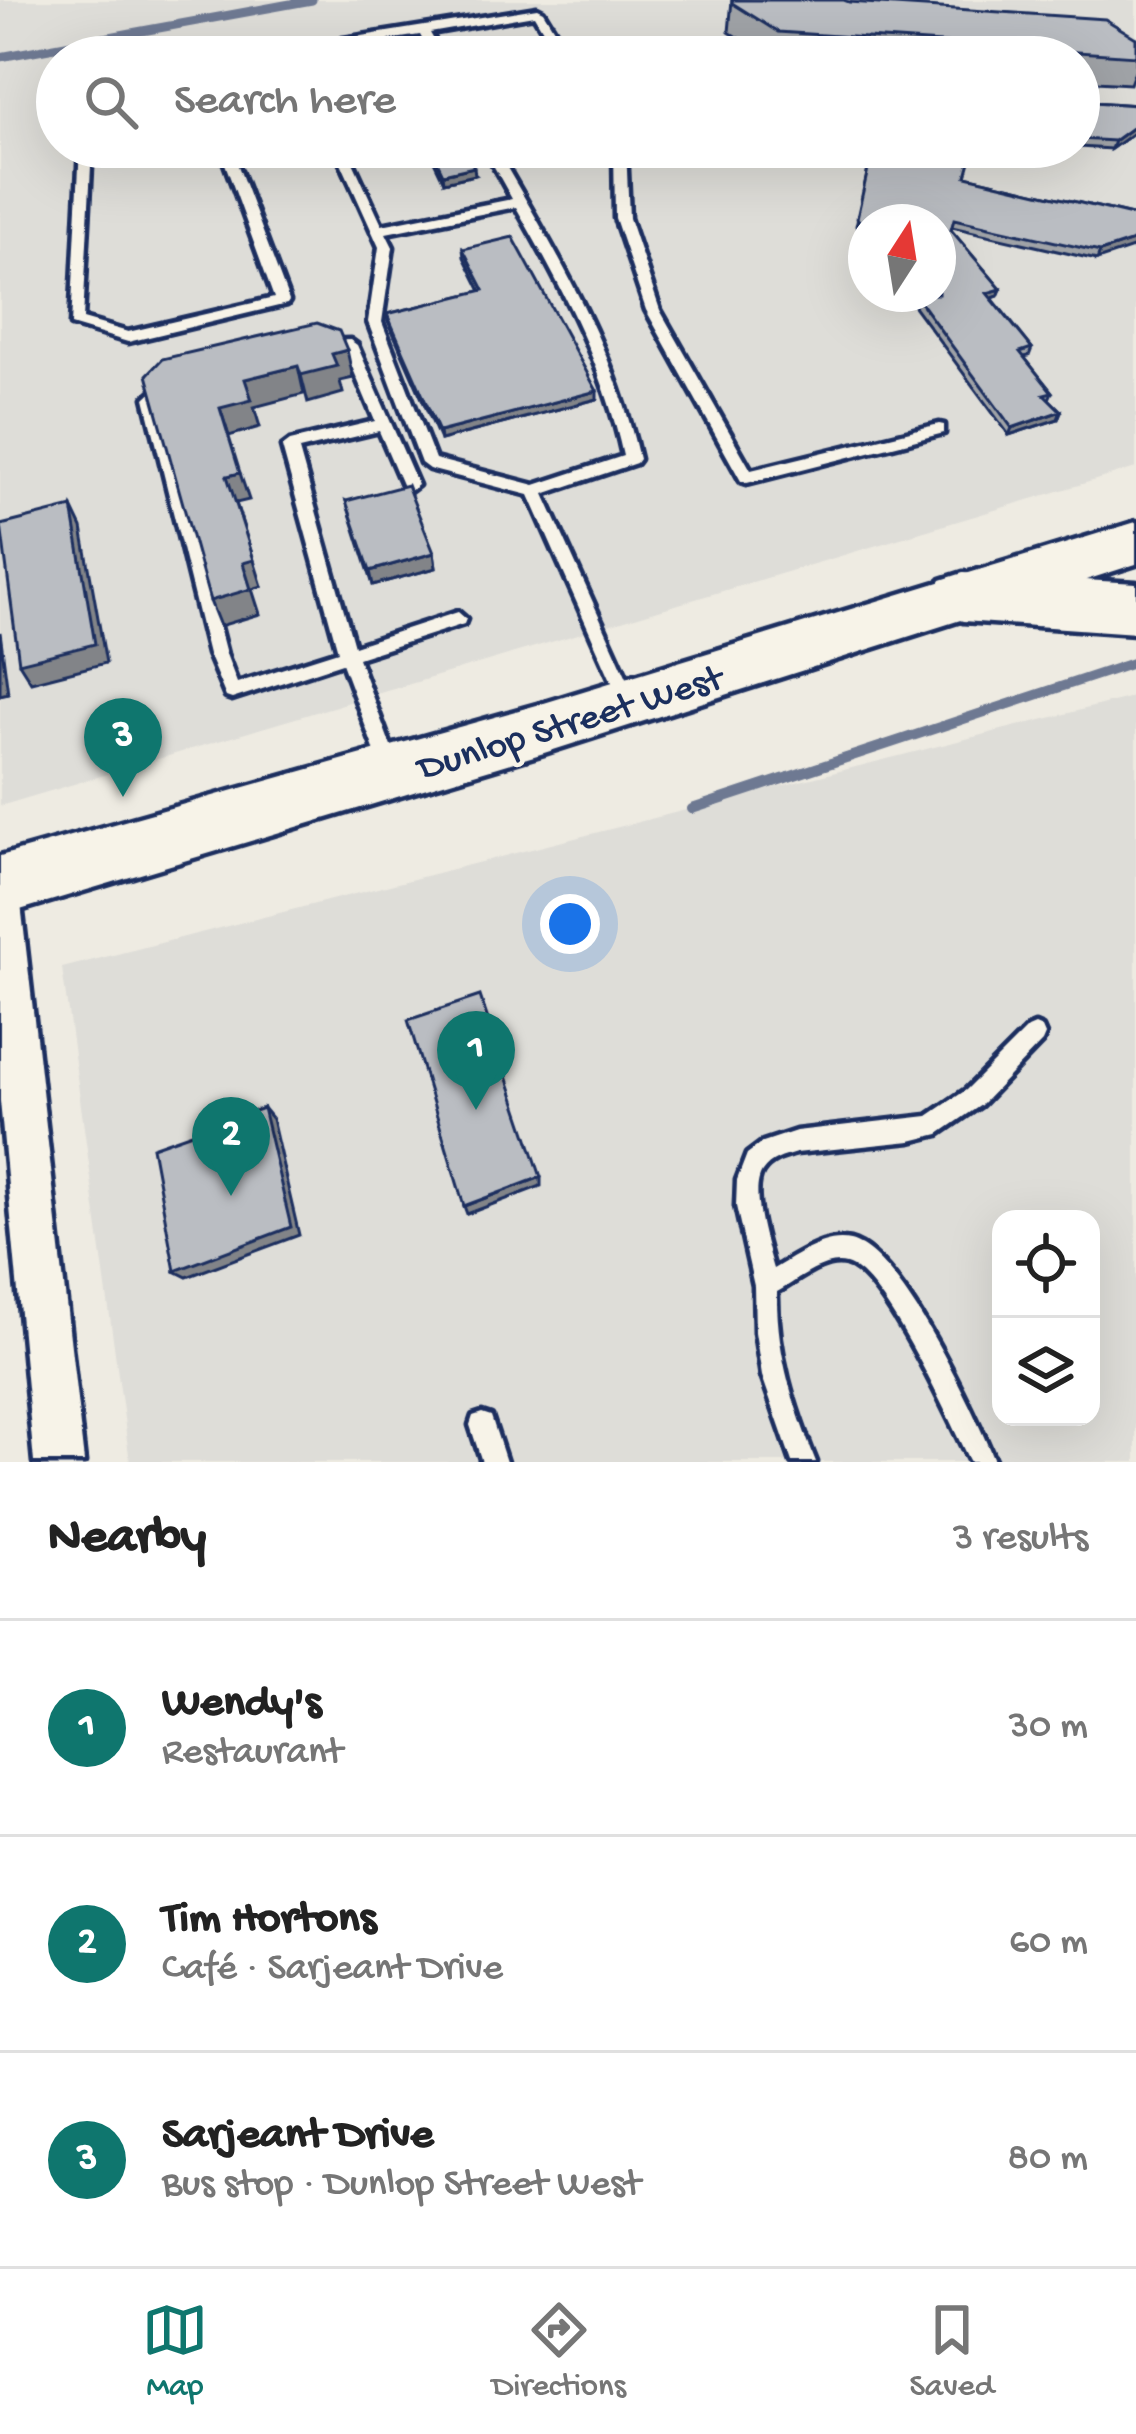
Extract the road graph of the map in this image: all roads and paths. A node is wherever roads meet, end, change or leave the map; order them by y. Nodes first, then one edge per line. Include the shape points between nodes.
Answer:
1 (424, 31) junction
2 (392, 36) edge
3 (427, 36) edge
4 (552, 36) edge
5 (88, 168) edge
6 (233, 168) edge
7 (350, 168) edge
8 (500, 168) edge
9 (621, 168) edge
10 (519, 202) junction
11 (378, 230) junction
12 (298, 352) edge
13 (196, 377) edge
14 (384, 424) junction
15 (939, 429) dead end
16 (410, 484) edge
17 (535, 491) junction
18 (1136, 543) edge
19 (963, 597) junction
20 (1136, 608) edge
21 (458, 619) dead end
22 (348, 656) junction
23 (629, 702) junction
24 (392, 772) junction
25 (0, 890) edge
26 (1035, 1035) dead end
27 (766, 1286) junction
28 (482, 1425) dead end
29 (59, 1462) edge
30 (494, 1462) edge
31 (804, 1462) edge
32 (983, 1462) edge

1 - 2 lane
1 - 3 lane
1 - 4 lane via 537,10
5 - 6 lane via 76,322 128,337 282,301
7 - 11 lane
8 - 10 lane
9 - 15 lane via 622,218 653,310 747,477
10 - 11 lane
10 - 17 lane via 599,358 631,459
11 - 17 lane via 386,247 375,322 429,464
12 - 14 lane via 350,345
13 - 22 lane via 152,398 232,692
14 - 16 lane
14 - 22 lane via 290,447
17 - 23 lane
18 - 19 main road, Dunlop Street West
19 - 20 highway
19 - 23 main road, Dunlop Street West
21 - 22 lane
22 - 24 lane
23 - 24 main road, Dunlop Street West
24 - 25 main road, Dunlop Street West
25 - 29 street
26 - 27 lane via 952,1116 925,1129 768,1148 751,1165 743,1192
27 - 31 lane via 772,1371
27 - 32 lane via 825,1255 852,1253 874,1268
28 - 30 lane

